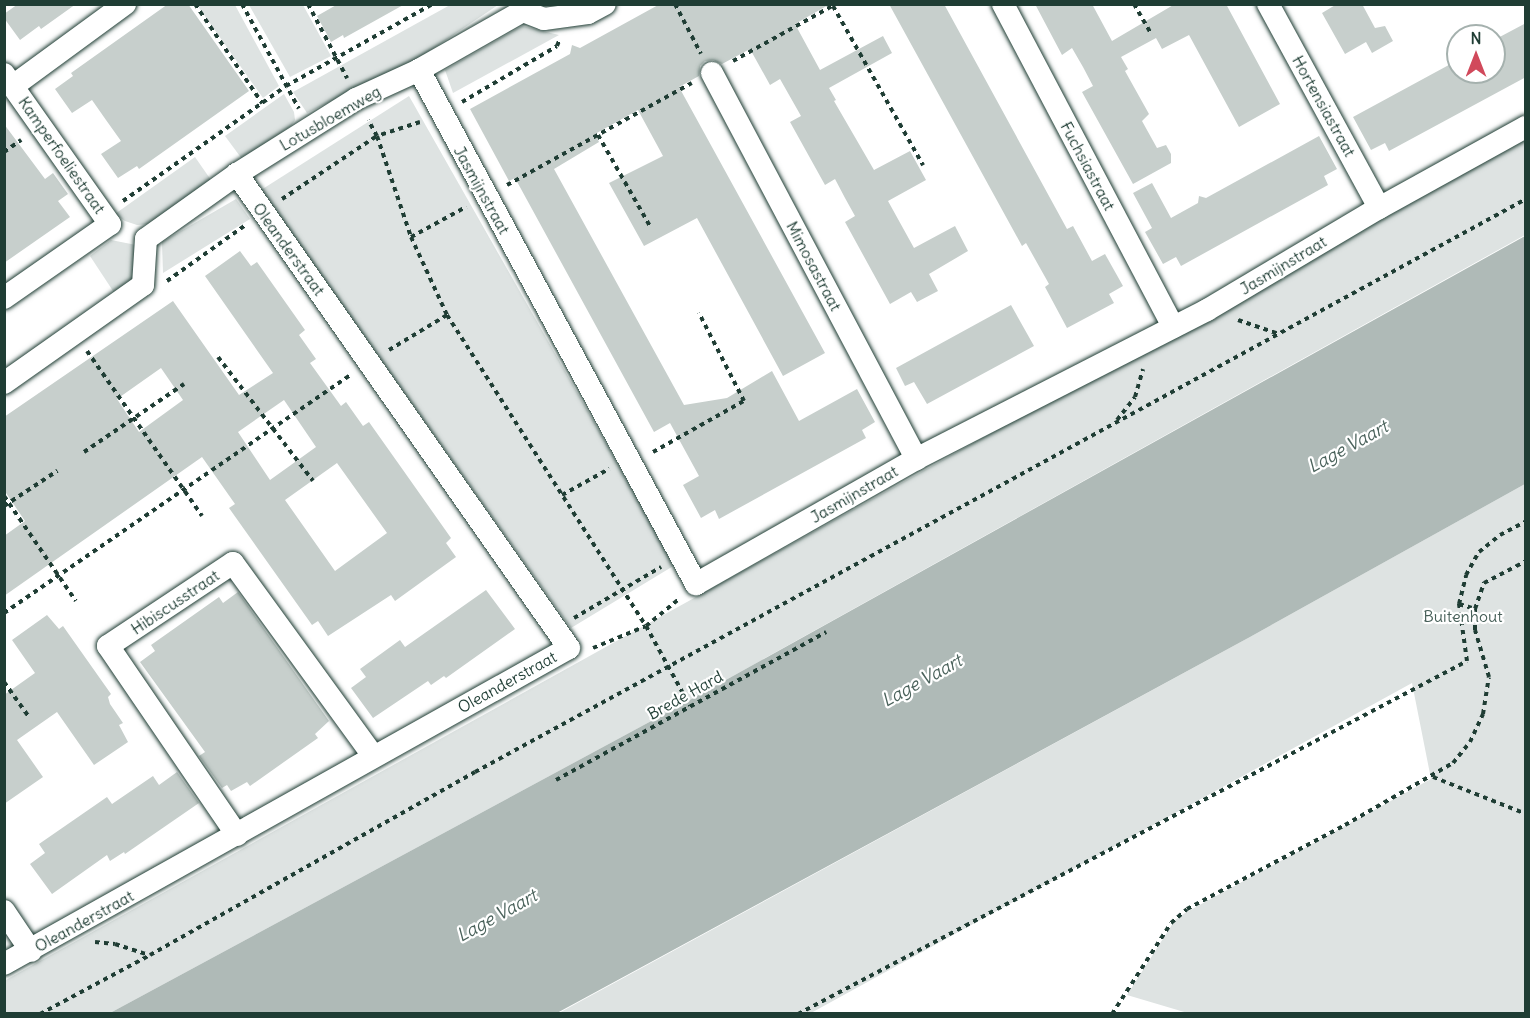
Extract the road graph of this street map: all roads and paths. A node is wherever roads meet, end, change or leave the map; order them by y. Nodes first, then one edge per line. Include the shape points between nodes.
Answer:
1 (124, 4) edge
2 (195, 4) edge
3 (242, 4) edge
4 (308, 4) edge
5 (433, 4) edge
6 (605, 4) edge
7 (675, 4) edge
8 (1003, 4) edge
9 (1134, 4) edge
10 (1268, 4) edge
11 (835, 5) edge
12 (523, 8) edge
13 (572, 15) junction
14 (1150, 34) dead end
15 (337, 59) junction
16 (419, 70) junction
17 (712, 73) junction
18 (9, 80) edge
19 (286, 86) junction
20 (356, 99) junction
21 (262, 103) junction
22 (441, 115) junction
23 (1526, 127) edge
24 (310, 128) junction
25 (598, 135) junction
26 (377, 136) junction
27 (923, 165) dead end
28 (237, 174) junction
29 (485, 197) junction
30 (1526, 199) edge
31 (1379, 208) junction
32 (262, 212) junction
33 (110, 224) junction
34 (651, 228) dead end
35 (411, 237) junction
36 (146, 239) junction
37 (143, 285) junction
38 (4, 298) edge
39 (1207, 310) junction
40 (699, 313) dead end
41 (447, 315) junction
42 (1173, 327) junction
43 (75, 333) junction
44 (1280, 334) junction
45 (1148, 340) junction
46 (218, 357) dead end
47 (370, 361) junction
48 (4, 383) edge
49 (184, 384) dead end
50 (134, 419) junction
51 (1114, 423) junction
52 (271, 428) junction
53 (84, 452) dead end
54 (916, 459) junction
55 (629, 461) junction
56 (57, 471) dead end
57 (313, 481) dead end
58 (182, 488) junction
59 (562, 495) junction
60 (4, 496) edge
61 (7, 504) edge
62 (202, 516) dead end
63 (1526, 521) edge
64 (681, 556) junction
65 (1526, 561) edge
66 (58, 575) junction
67 (696, 584) junction
68 (623, 590) junction
69 (76, 601) dead end
70 (1459, 604) junction
71 (1475, 609) junction
72 (4, 613) edge
73 (646, 626) junction
74 (556, 629) junction
75 (826, 632) dead end
76 (569, 648) junction
77 (668, 668) junction
78 (4, 682) edge
79 (690, 706) junction
80 (29, 717) dead end
81 (373, 756) junction
82 (1433, 777) junction
83 (556, 780) dead end
84 (1526, 814) edge
85 (237, 835) junction
86 (4, 911) edge
87 (57, 936) junction
88 (31, 951) junction
89 (150, 955) junction
90 (4, 964) edge
91 (40, 1014) edge
92 (798, 1014) edge
93 (1112, 1014) edge

1 - 18 street, Kamperfoeliestraat
2 - 21 path
3 - 19 path
4 - 15 path
5 - 15 path
6 - 13 street, Lotusbloemweg via 588,13
7 - 17 path
8 - 42 street, Fuchsiastraat
9 - 14 path
10 - 31 street, Hortensiastraat
11 - 17 path
11 - 27 path
12 - 13 street, Lotusbloemweg via 544,19
12 - 16 street, Lotusbloemweg
13 - 22 path via 557,46
15 - 19 path
15 - 20 path
16 - 20 street, Lotusbloemweg
16 - 22 street, Jasmijnstraat
17 - 25 path
17 - 54 street, Mimosastraat
18 - 33 street, Kamperfoeliestraat
19 - 21 path
19 - 24 path
20 - 24 street, Lotusbloemweg
20 - 26 path
21 - 33 path via 114,208
22 - 26 path
22 - 29 street, Jasmijnstraat
23 - 31 street, Jasmijnstraat
24 - 28 street, Lotusbloemweg
25 - 29 path
25 - 34 path
26 - 32 path
26 - 35 path
28 - 32 street, Oleanderstraat
28 - 36 street, Lotusbloemweg
29 - 35 path
29 - 55 street, Jasmijnstraat
30 - 44 path
31 - 39 street, Jasmijnstraat
32 - 37 path via 166,282
32 - 47 street, Oleanderstraat
33 - 36 street
33 - 38 street
35 - 41 path
36 - 37 street
37 - 43 street
39 - 42 street, Jasmijnstraat
39 - 44 path
40 - 55 path via 744,401
41 - 47 path
41 - 59 path
42 - 45 street, Jasmijnstraat
43 - 48 street
43 - 50 path
44 - 51 path
45 - 51 path via 1135,397
45 - 54 street, Jasmijnstraat
46 - 52 path
47 - 52 path
47 - 74 street, Oleanderstraat
49 - 50 path
50 - 53 path
50 - 58 path
51 - 77 path
52 - 57 path
52 - 58 path
54 - 67 street, Jasmijnstraat
55 - 59 path
55 - 64 street, Jasmijnstraat
56 - 61 path
58 - 62 path
58 - 66 path
59 - 68 path
60 - 61 path
61 - 66 path
63 - 70 path via 1479,552 1466,575
64 - 67 street, Jasmijnstraat
64 - 68 path
65 - 71 path via 1484,583
66 - 69 path
66 - 72 path
67 - 73 path
68 - 73 path
68 - 74 path
70 - 71 path
70 - 92 path via 1467,661
71 - 82 path via 1475,630 1489,677 1483,714 1470,742 1453,763
73 - 76 path via 587,651
73 - 77 path
74 - 76 street, Oleanderstraat
75 - 79 path, Brede Hard
76 - 81 street, Oleanderstraat
77 - 79 path
77 - 89 path
78 - 80 path
79 - 83 path, Brede Hard
81 - 85 street, Oleanderstraat
81 - 85 street, Hibiscusstraat via 233,563 108,646
82 - 84 path
82 - 93 path via 1187,909 1171,922
85 - 87 street, Oleanderstraat
86 - 88 street
87 - 88 street, Oleanderstraat
87 - 89 path via 115,944
88 - 90 street, Oleanderstraat
89 - 91 path

